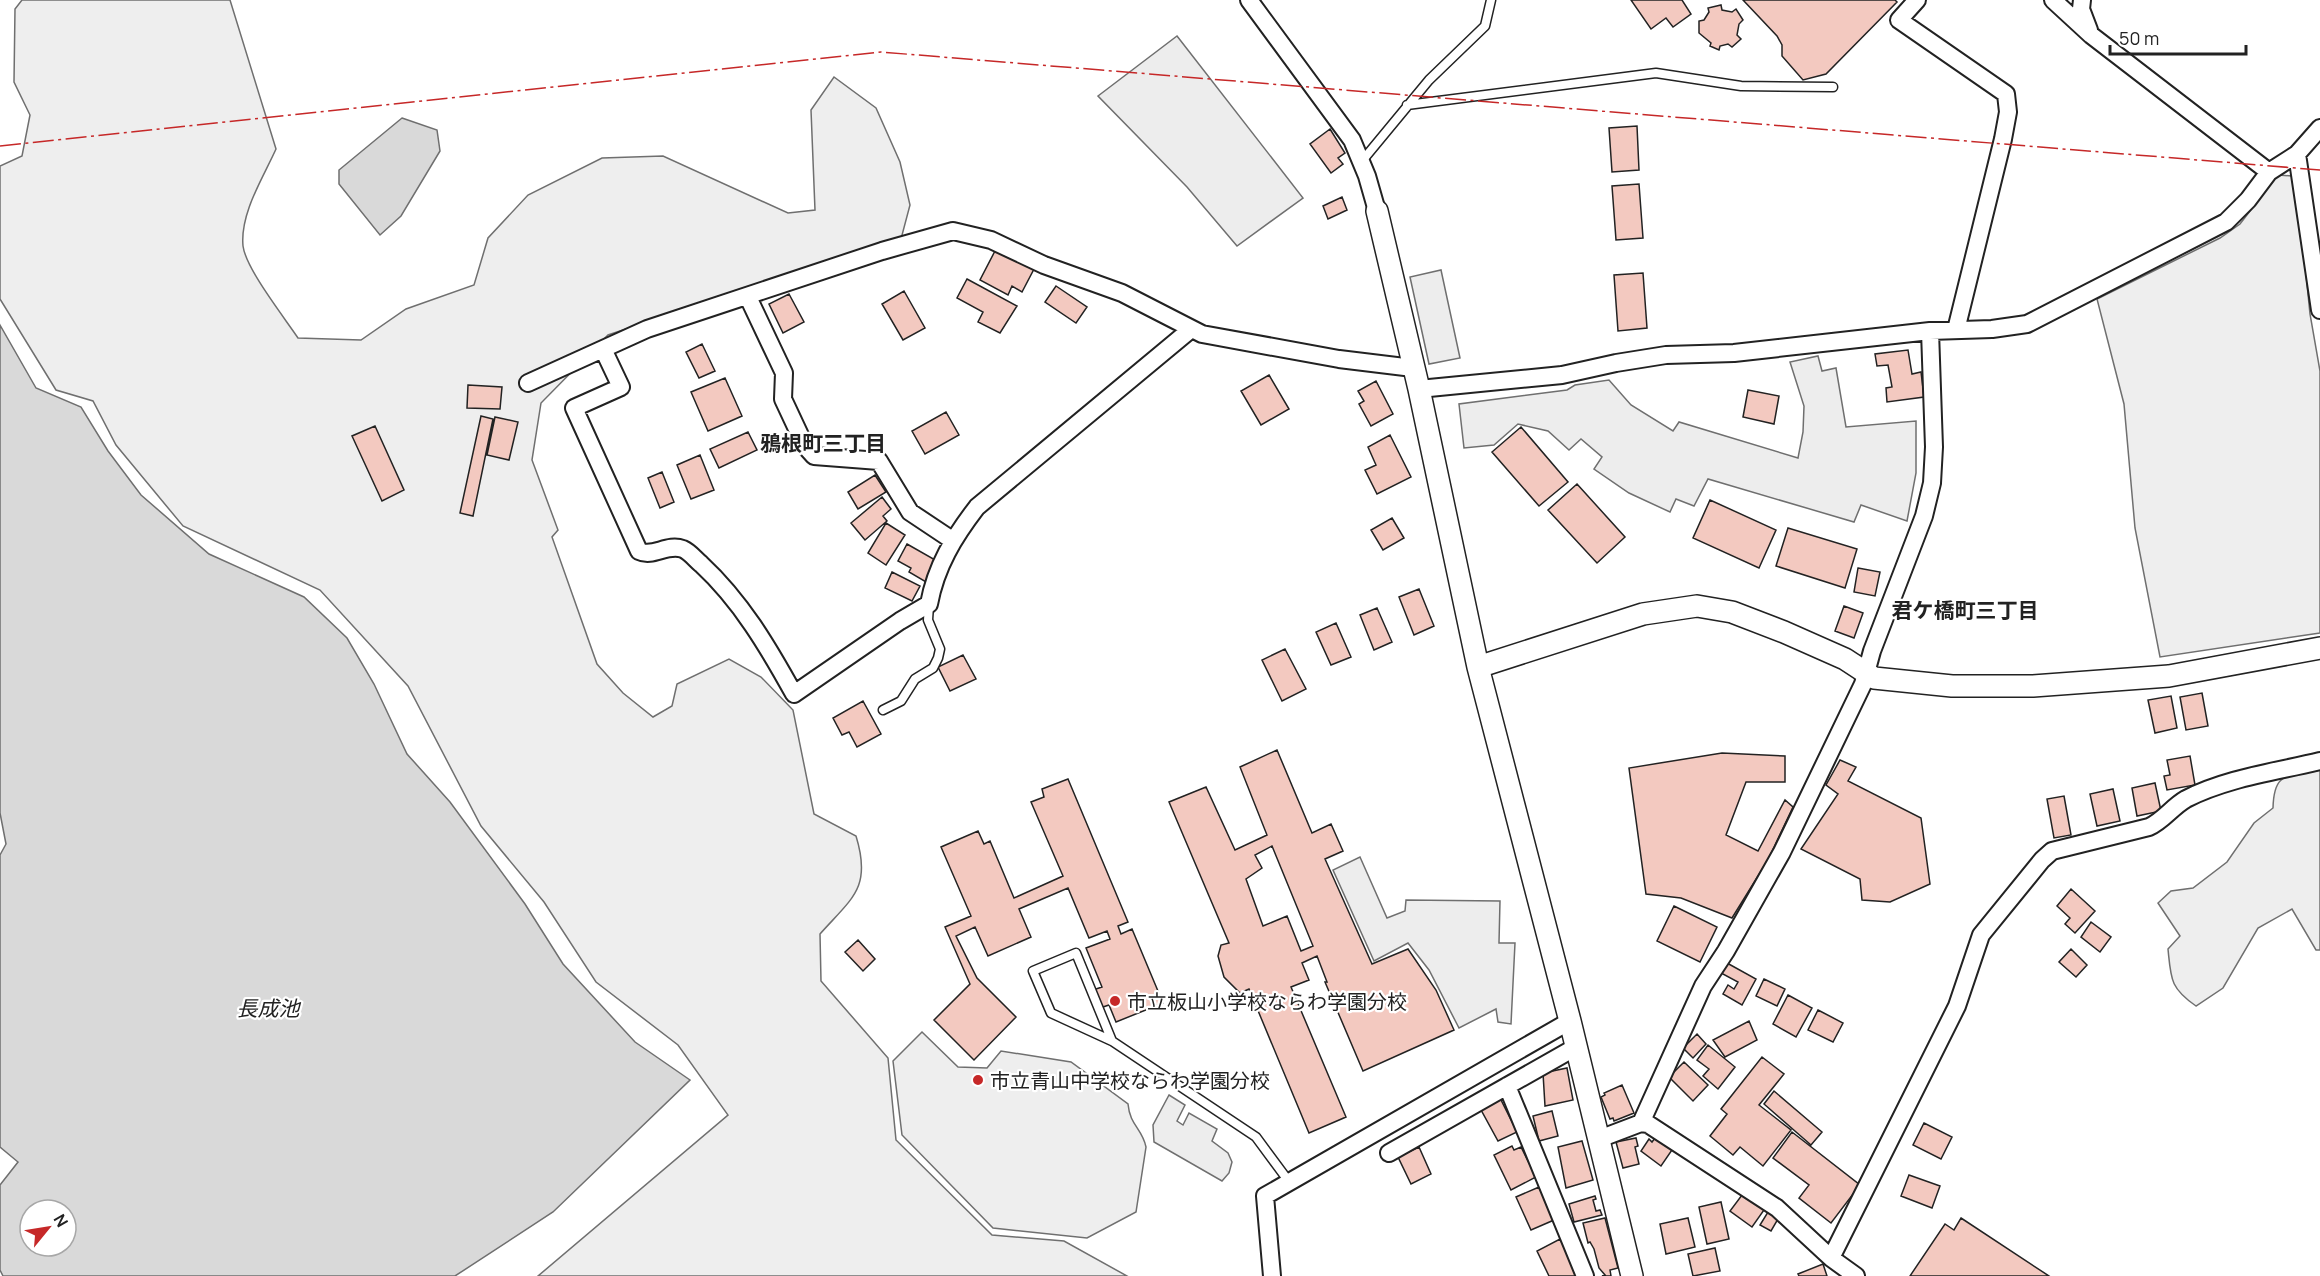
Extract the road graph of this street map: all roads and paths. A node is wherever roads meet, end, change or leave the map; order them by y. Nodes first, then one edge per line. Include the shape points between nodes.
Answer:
1 (1249, 0) edge
2 (1491, 0) edge
3 (1917, 0) edge
4 (2053, 0) edge
5 (2082, 0) edge
6 (2091, 35) junction
7 (1833, 87) dead end
8 (1407, 105) junction
9 (2320, 128) edge
10 (2298, 154) junction
11 (1362, 161) junction
12 (2269, 172) junction
13 (1377, 211) joint
14 (748, 297) junction
15 (2320, 309) edge
16 (1190, 330) junction
17 (1956, 330) junction
18 (1930, 331) junction
19 (603, 349) junction
20 (1413, 368) junction
21 (528, 383) dead end
22 (1419, 389) junction
23 (952, 540) junction
24 (929, 604) junction
25 (2320, 648) edge
26 (1478, 667) junction
27 (1866, 673) junction
28 (884, 710) dead end
29 (2320, 761) edge
30 (1570, 1021) junction
31 (1112, 1041) junction
32 (1576, 1047) junction
33 (1507, 1086) junction
34 (1641, 1124) junction
35 (1599, 1139) junction
36 (1389, 1152) dead end
37 (1290, 1183) junction
38 (1831, 1258) junction
39 (1272, 1276) edge
40 (1586, 1276) edge
41 (1632, 1276) edge
42 (1856, 1276) edge

1 - 11 street via 1352,140
2 - 8 lane via 1485,26
3 - 17 street via 1899,20 2006,94 2008,112 2003,139
4 - 6 street
5 - 6 street via 2080,9
6 - 12 street
7 - 8 lane via 1741,86 1656,73
8 - 11 lane
9 - 10 street
10 - 12 street
10 - 15 street
11 - 13 street
12 - 17 street via 2226,222 2027,324
13 - 20 street
14 - 16 street via 953,231 992,240 1044,265 1122,293
14 - 19 street via 647,329
14 - 23 street via 784,373 783,399 805,446 814,456 879,460 910,513
16 - 20 street via 1328,357
16 - 23 street via 977,507
17 - 18 street
18 - 22 street via 1803,347 1666,355 1562,375
18 - 27 street via 1932,483 1924,516
19 - 21 street
19 - 24 street via 621,387 574,408 639,551 645,554 673,546 686,550 713,575 768,645 794,694
20 - 22 street
22 - 26 street
23 - 24 street
24 - 28 lane via 928,620 940,649 938,658 933,668 915,679 901,701
25 - 27 street via 2169,675 2103,682 1952,686 1874,678
26 - 27 street via 1643,614 1697,606 1732,612 1784,632 1845,659
26 - 30 street
27 - 34 street via 1804,810 1703,986
29 - 38 street via 2200,793 2182,801 2149,827 2052,851 2042,860 1981,934 1957,1006
30 - 32 street
30 - 37 street
31 - 31 lane via 1051,1013 1033,971 1076,953
31 - 37 lane via 1256,1137
32 - 33 street
32 - 35 street
33 - 36 street
33 - 40 street
34 - 35 street
34 - 38 street via 1648,1124 1761,1197
35 - 41 street
37 - 39 street via 1264,1196
38 - 42 street

